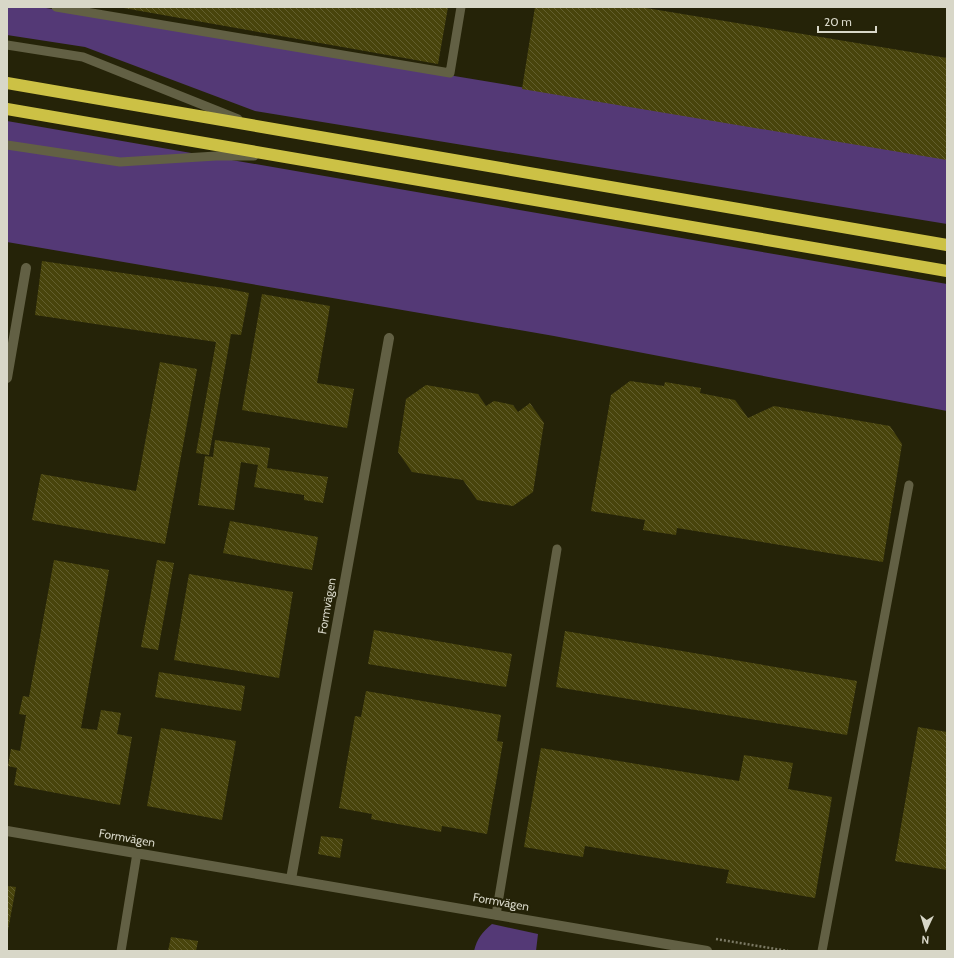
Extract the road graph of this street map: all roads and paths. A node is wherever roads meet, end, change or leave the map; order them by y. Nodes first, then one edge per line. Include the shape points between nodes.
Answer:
1 (56, 7) edge
2 (461, 7) edge
3 (87, 10) edge
4 (7, 45) edge
5 (7, 83) edge
6 (7, 109) edge
7 (248, 124) junction
8 (7, 145) edge
9 (278, 156) junction
10 (947, 244) edge
11 (26, 268) dead end
12 (947, 271) edge
13 (389, 338) dead end
14 (7, 378) edge
15 (909, 485) dead end
16 (557, 548) dead end
17 (7, 831) edge
18 (137, 853) junction
19 (291, 880) junction
20 (496, 915) junction
21 (121, 951) edge
22 (707, 951) edge
23 (822, 951) edge

1 - 3 lane
2 - 3 lane via 450,73
4 - 7 lane via 83,57
5 - 7 highway
6 - 9 highway
7 - 10 highway
8 - 9 lane via 120,162 216,156
9 - 12 highway
11 - 14 street
13 - 19 street, Formvägen
15 - 23 lane
16 - 20 lane
17 - 18 street, Formvägen
18 - 19 street, Formvägen
18 - 21 lane
19 - 20 street, Formvägen
20 - 22 street, Formvägen

